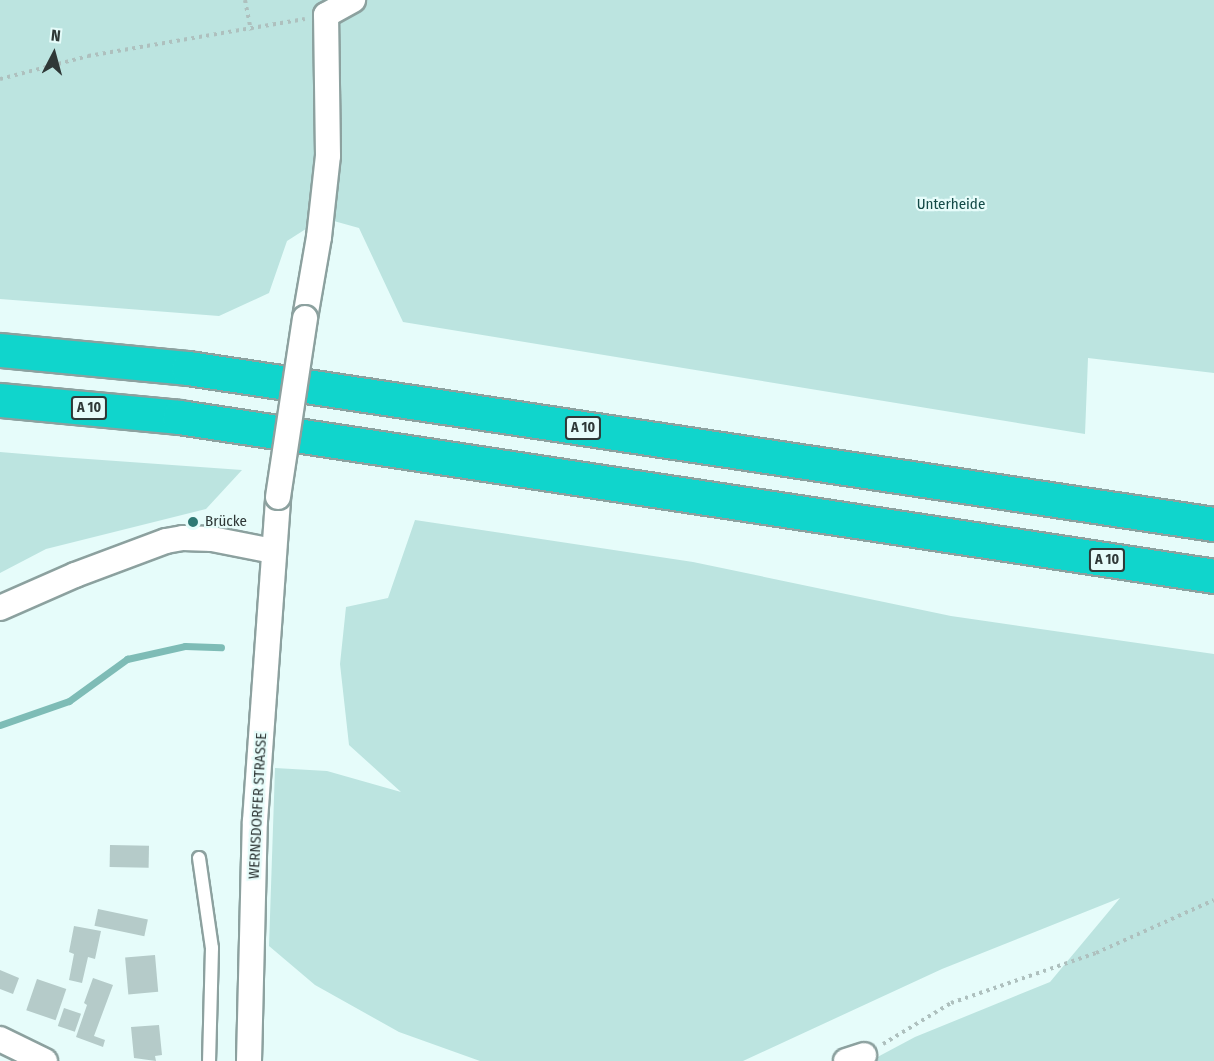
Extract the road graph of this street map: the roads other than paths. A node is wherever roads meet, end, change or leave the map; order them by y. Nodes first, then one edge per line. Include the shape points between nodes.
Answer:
1 (353, 0) edge
2 (0, 350) edge
3 (0, 400) edge
4 (1214, 524) edge
5 (273, 551) junction
6 (1214, 576) edge
7 (0, 608) edge
8 (199, 858) dead end
9 (0, 1039) edge
10 (45, 1061) edge
11 (209, 1061) edge
12 (249, 1061) edge

1 - 5 street, WERNSDORFER STRASSE, bridge via 326,15 328,156
2 - 4 highway, A 10 via 188,368
3 - 6 highway, A 10 via 179,417
5 - 7 street via 212,539 166,541
5 - 12 street, WERNSDORFER STRASSE via 255,821
8 - 11 lane via 212,948
9 - 10 street

